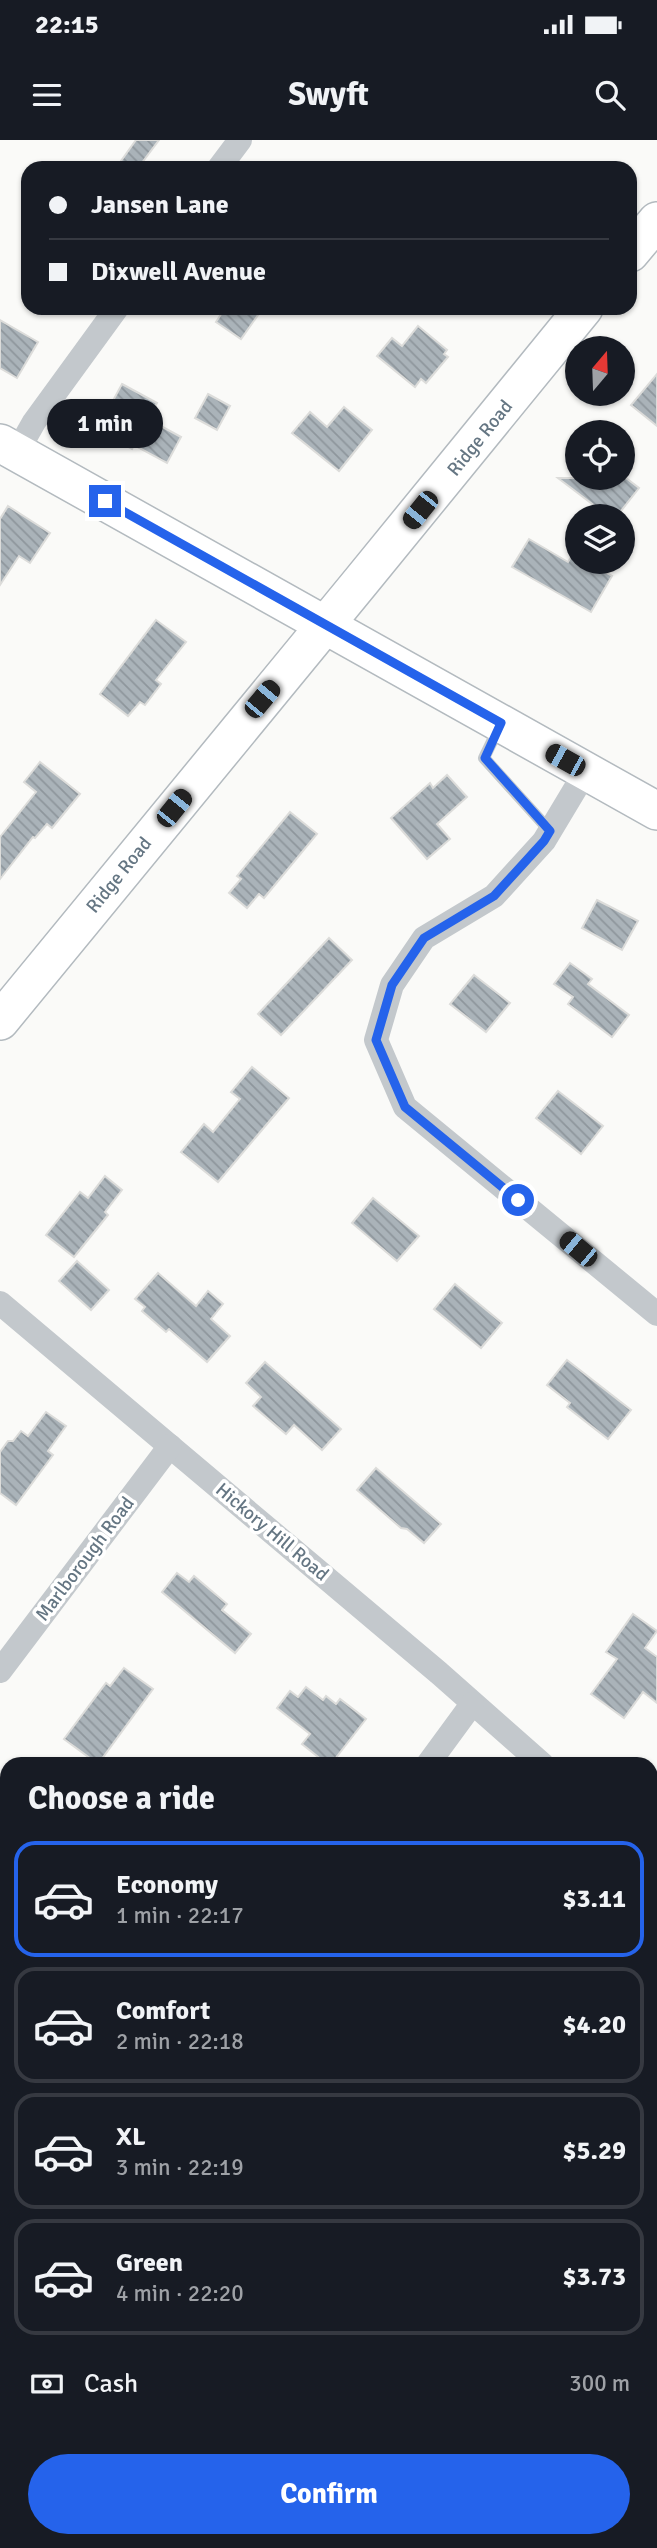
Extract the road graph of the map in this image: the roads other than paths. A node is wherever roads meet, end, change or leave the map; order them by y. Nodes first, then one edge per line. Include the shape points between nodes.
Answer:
1 (240, 140) edge
2 (224, 161) edge
3 (657, 221) edge
4 (637, 245) edge
5 (112, 315) edge
6 (578, 315) edge
7 (8, 447) edge
8 (326, 624) junction
9 (501, 723) junction
10 (586, 772) junction
11 (657, 811) edge
12 (550, 831) junction
13 (0, 1021) edge
14 (0, 1303) edge
15 (657, 1314) edge
16 (170, 1446) junction
17 (0, 1671) edge
18 (472, 1704) junction
19 (433, 1757) edge
20 (534, 1757) edge

1 - 2 street
3 - 4 main road
5 - 7 street via 34,422
6 - 8 main road, Ridge Road
7 - 8 main road
8 - 9 main road
8 - 13 main road, Ridge Road
9 - 10 main road
9 - 12 lane via 485,758
10 - 11 main road
10 - 12 street
12 - 15 street via 494,896 424,938 392,985 376,1040 405,1107
14 - 16 street, Hickory Hill Road
16 - 17 street, Marlborough Road
16 - 18 street, Hickory Hill Road
18 - 19 street
18 - 20 street, Hickory Hill Road

